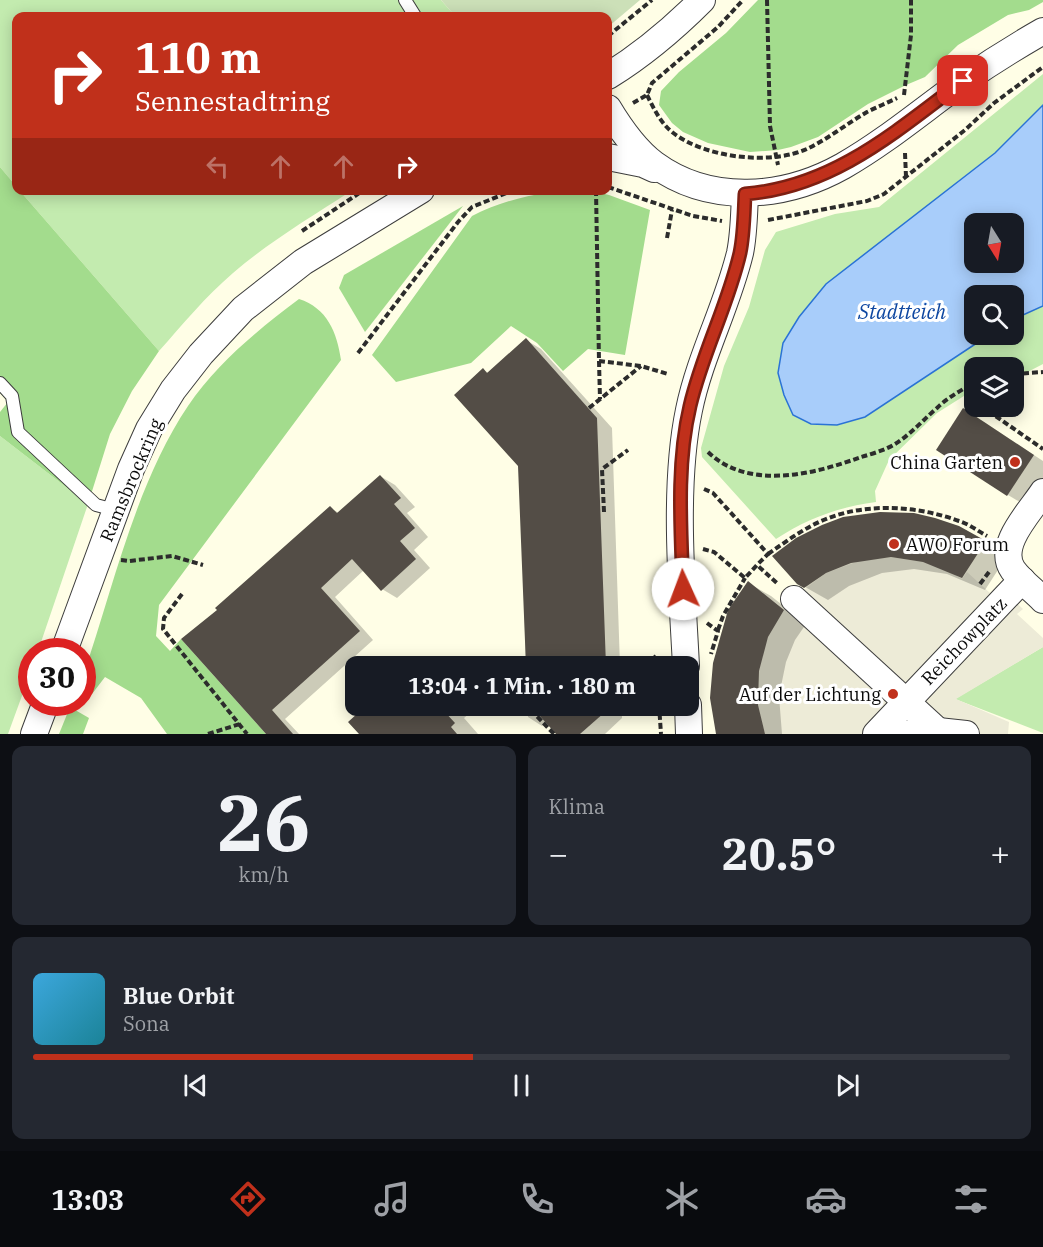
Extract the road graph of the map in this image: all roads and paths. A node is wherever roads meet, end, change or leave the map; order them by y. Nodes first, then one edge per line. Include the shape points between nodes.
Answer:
1 (652, 0) edge
2 (702, 0) edge
3 (743, 0) edge
4 (767, 0) edge
5 (911, 0) edge
6 (1043, 31) edge
7 (612, 33) edge
8 (1043, 67) edge
9 (612, 74) edge
10 (612, 114) edge
11 (777, 156) junction
12 (612, 158) edge
13 (674, 177) junction
14 (612, 188) edge
15 (783, 189) junction
16 (745, 194) junction
17 (502, 195) edge
18 (596, 195) edge
19 (412, 196) edge
20 (672, 210) junction
21 (744, 222) junction
22 (667, 238) dead end
23 (358, 353) dead end
24 (599, 361) junction
25 (641, 366) junction
26 (1043, 372) edge
27 (668, 374) dead end
28 (1024, 374) edge
29 (0, 384) edge
30 (964, 390) edge
31 (600, 399) junction
32 (589, 408) dead end
33 (997, 417) edge
34 (684, 444) junction
35 (1043, 449) edge
36 (628, 450) dead end
37 (682, 485) junction
38 (1043, 492) edge
39 (115, 510) junction
40 (604, 512) dead end
41 (988, 537) dead end
42 (682, 550) junction
43 (768, 554) junction
44 (99, 557) junction
45 (203, 565) dead end
46 (757, 565) junction
47 (991, 570) dead end
48 (745, 578) junction
49 (1022, 580) junction
50 (980, 584) dead end
51 (182, 594) dead end
52 (794, 599) joint
53 (1043, 600) edge
54 (718, 631) dead end
55 (69, 638) edge
56 (686, 656) edge
57 (906, 702) junction
58 (41, 716) edge
59 (537, 716) edge
60 (660, 716) edge
61 (688, 716) edge
62 (240, 724) junction
63 (938, 731) junction
64 (34, 734) edge
65 (208, 734) edge
66 (247, 734) edge
67 (554, 734) edge
68 (662, 734) edge
69 (689, 734) edge
70 (876, 734) edge
71 (904, 734) edge
72 (966, 734) edge

1 - 7 path
2 - 9 street
3 - 11 path via 718,27 652,83 647,95 671,132 688,143 739,157
4 - 11 path via 770,126
5 - 11 path via 904,95 869,111 808,149
6 - 15 street via 963,81 843,166
8 - 21 path via 875,199 788,218
10 - 13 street via 638,150
11 - 15 path
12 - 13 street via 643,164
13 - 16 street via 706,189
14 - 20 path
15 - 16 street
16 - 21 street
17 - 23 path via 465,214
18 - 24 path
19 - 39 street, Ramsbrockring via 303,262 243,309 172,390 149,429
20 - 21 path
20 - 22 path
21 - 34 street via 735,270 694,390
24 - 25 path
24 - 31 path
25 - 27 path
25 - 31 path
26 - 28 path
29 - 39 lane via 12,396 18,432 96,505
30 - 34 path via 938,406 893,446 815,471 786,475 750,472 731,467 700,446
31 - 32 path
33 - 35 path
34 - 37 street
36 - 40 path via 602,469
37 - 42 street
37 - 43 path via 713,493
38 - 49 street via 1007,550 1008,560
39 - 44 street, Ramsbrockring
41 - 43 path via 935,513 880,508 820,522
42 - 48 path via 714,552
42 - 56 street
43 - 46 path
44 - 45 path via 129,561 172,556
44 - 55 street, Ramsbrockring
46 - 48 path
46 - 52 path
47 - 50 path
48 - 54 path
49 - 53 street
49 - 57 street, Reichowplatz
51 - 62 path via 164,618 164,629
52 - 57 street
57 - 63 street
57 - 70 street, Reichowplatz
58 - 64 street
59 - 67 path
60 - 68 path
61 - 69 street
62 - 65 path
62 - 66 path
63 - 71 street
63 - 72 street

